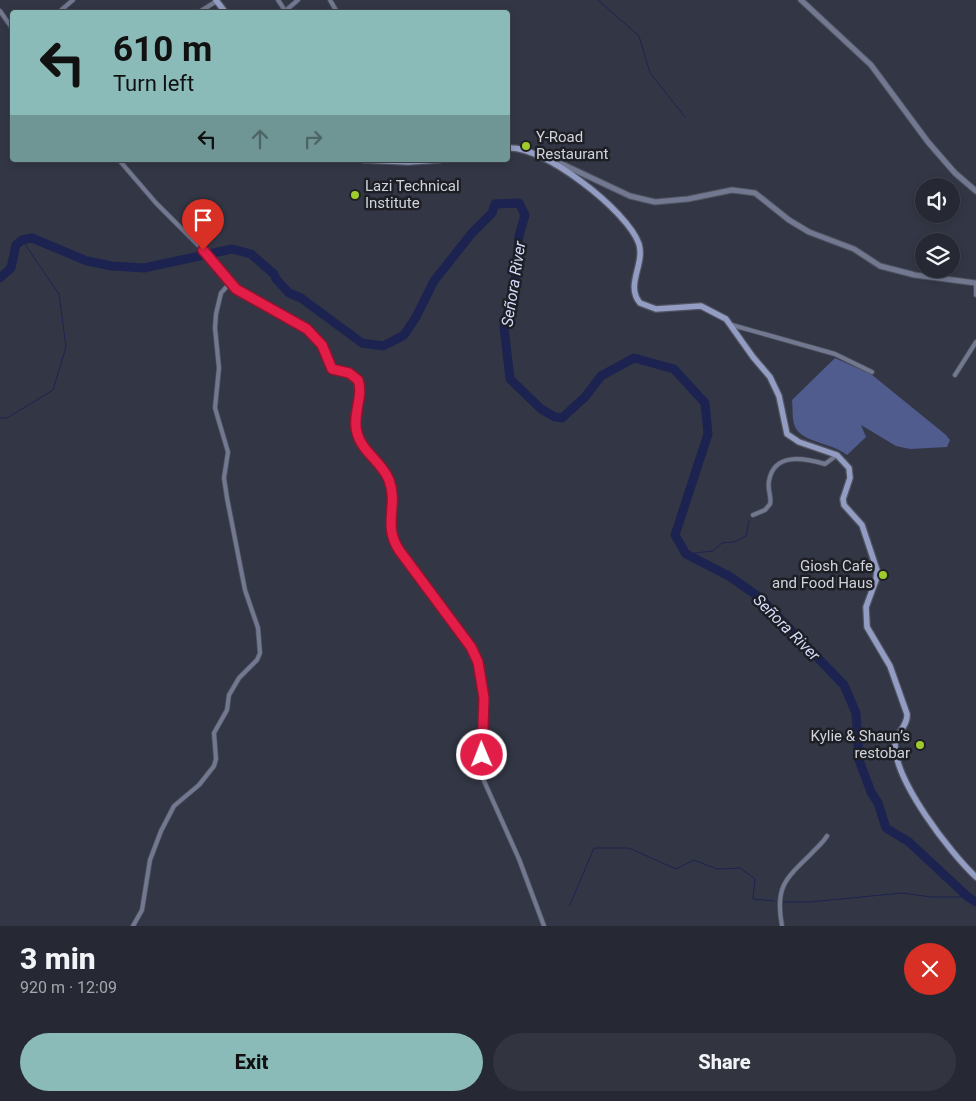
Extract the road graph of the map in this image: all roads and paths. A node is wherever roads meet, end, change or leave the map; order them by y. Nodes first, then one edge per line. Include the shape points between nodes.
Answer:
1 (73, 0) edge
2 (217, 0) edge
3 (298, 0) edge
4 (801, 0) edge
5 (61, 10) edge
6 (202, 10) edge
7 (287, 10) edge
8 (0, 11) edge
9 (10, 25) edge
10 (510, 148) edge
11 (121, 162) edge
12 (553, 163) junction
13 (976, 191) edge
14 (230, 282) junction
15 (976, 283) edge
16 (976, 295) edge
17 (732, 325) junction
18 (976, 342) edge
19 (872, 372) dead end
20 (955, 375) dead end
21 (837, 455) junction
22 (753, 515) dead end
23 (827, 836) dead end
24 (976, 877) edge
25 (133, 926) edge
26 (544, 926) edge
27 (782, 926) edge

1 - 5 street
2 - 6 street
3 - 7 street
4 - 13 street via 871,65 928,142
8 - 9 street
10 - 12 main road via 526,150
11 - 14 street
12 - 15 street via 562,164 630,196 654,202 732,190 755,194 809,232 854,249 880,266 915,275
12 - 17 main road via 593,191 632,229 640,248 634,289 640,303 656,309 708,308
14 - 25 street via 221,293 216,314 219,368 215,408 228,452 224,478 227,498 245,590 258,628 260,653 229,695 227,710 214,734 214,766 174,806 161,831 150,860 142,910
14 - 26 street via 244,294 307,329 322,345 332,369 349,373 358,380 360,391 354,415 356,432 388,478 393,498 392,537 471,647 478,662 484,698 480,775 509,836
15 - 16 street
17 - 19 street via 835,354
17 - 21 main road via 772,380 787,434 799,442
18 - 20 street
21 - 22 street via 828,464 794,460 778,463 768,482 770,504
21 - 24 main road via 849,468 844,505 862,525 876,566 876,580 866,607 868,626 890,666 907,714 907,722 895,742 898,760 906,780 938,833 958,860
23 - 27 street via 783,885 778,910

